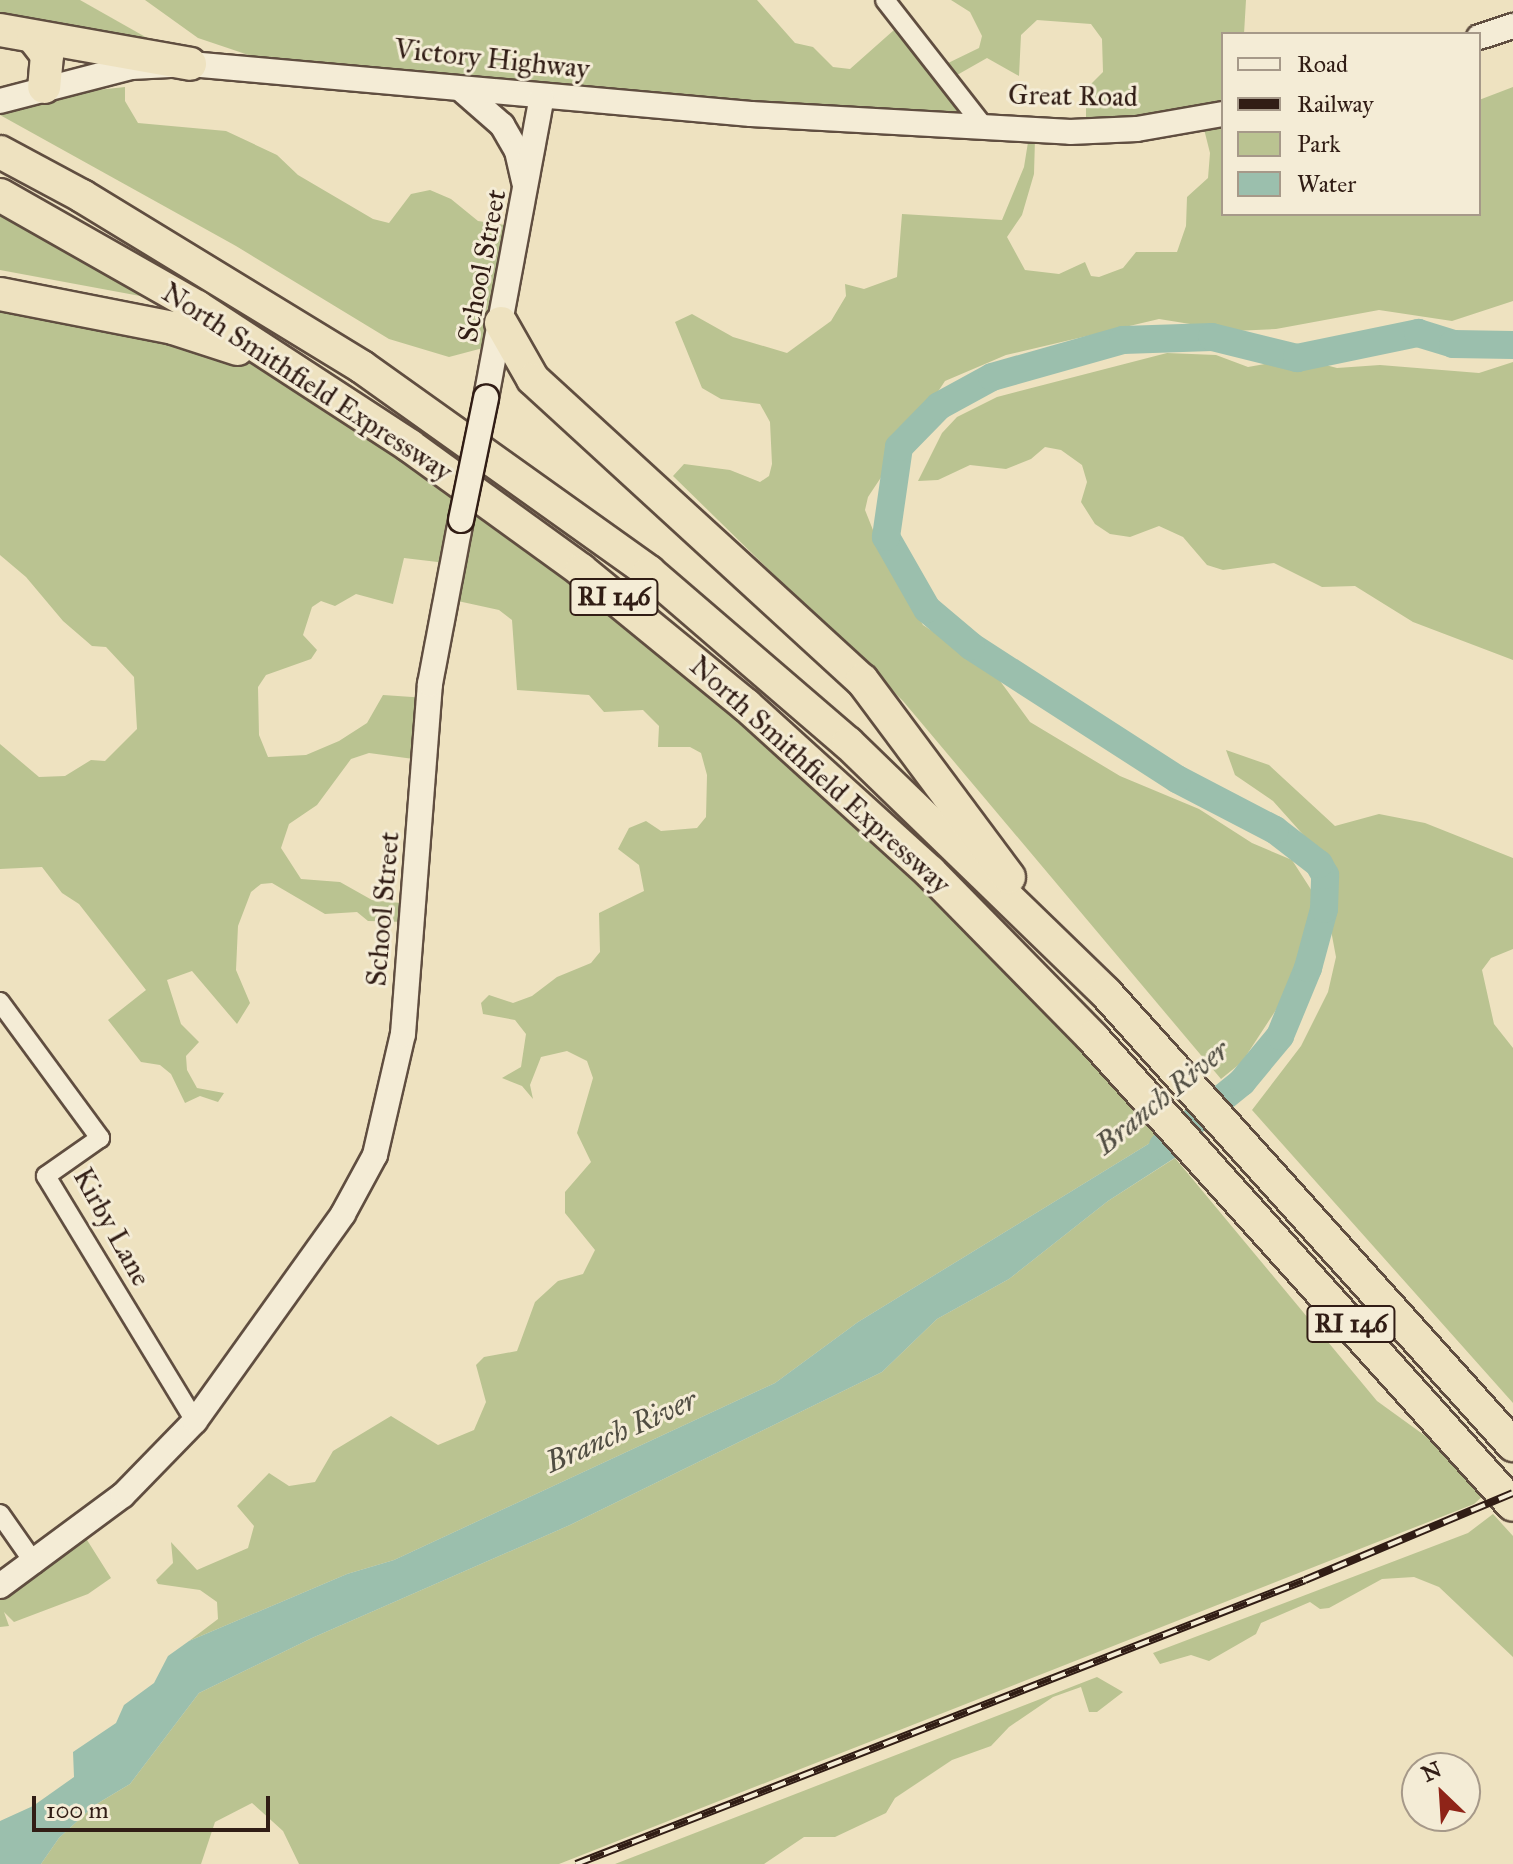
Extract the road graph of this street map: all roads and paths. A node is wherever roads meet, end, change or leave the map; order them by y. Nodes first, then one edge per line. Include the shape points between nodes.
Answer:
1 (885, 0) edge
2 (1513, 26) edge
3 (0, 30) edge
4 (1481, 36) edge
5 (33, 37) junction
6 (190, 64) junction
7 (44, 87) junction
8 (463, 91) junction
9 (542, 97) junction
10 (0, 101) edge
11 (1221, 114) edge
12 (982, 124) junction
13 (0, 152) edge
14 (0, 195) edge
15 (527, 196) junction
16 (0, 294) edge
17 (501, 323) junction
18 (338, 398) junction
19 (1043, 930) junction
20 (0, 1002) edge
21 (195, 1421) junction
22 (1513, 1445) edge
23 (1513, 1505) edge
24 (0, 1514) edge
25 (35, 1564) junction
26 (0, 1586) edge

1 - 12 street, Great Road
2 - 4 street
3 - 5 highway
5 - 6 highway
5 - 7 highway via 47,55
6 - 7 street, Victory Highway via 131,67
6 - 8 street, Victory Highway via 408,80
7 - 10 street, Victory Highway
8 - 9 street, Victory Highway
8 - 15 street via 502,125 517,151
9 - 12 street, Victory Highway via 751,114
9 - 15 street, School Street
11 - 12 street, Great Road via 1137,129 1070,132
13 - 19 highway, North Smithfield Expressway / RI 146 via 263,303 530,482 649,572 848,743
14 - 18 highway, North Smithfield Expressway / RI 146 via 197,307
15 - 17 street, School Street
16 - 18 highway via 205,337
17 - 19 highway via 533,379 862,680 997,856
17 - 21 street, School Street, bridge via 430,684 403,1034 375,1155 336,1225
18 - 23 highway, North Smithfield Expressway / RI 146 via 581,570 746,705 930,872 1150,1098
19 - 22 highway, North Smithfield Expressway / RI 146 via 1179,1072
20 - 21 street, Kirby Lane via 100,1138 46,1176
21 - 25 street, School Street via 135,1485
24 - 25 street
25 - 26 street, School Street

